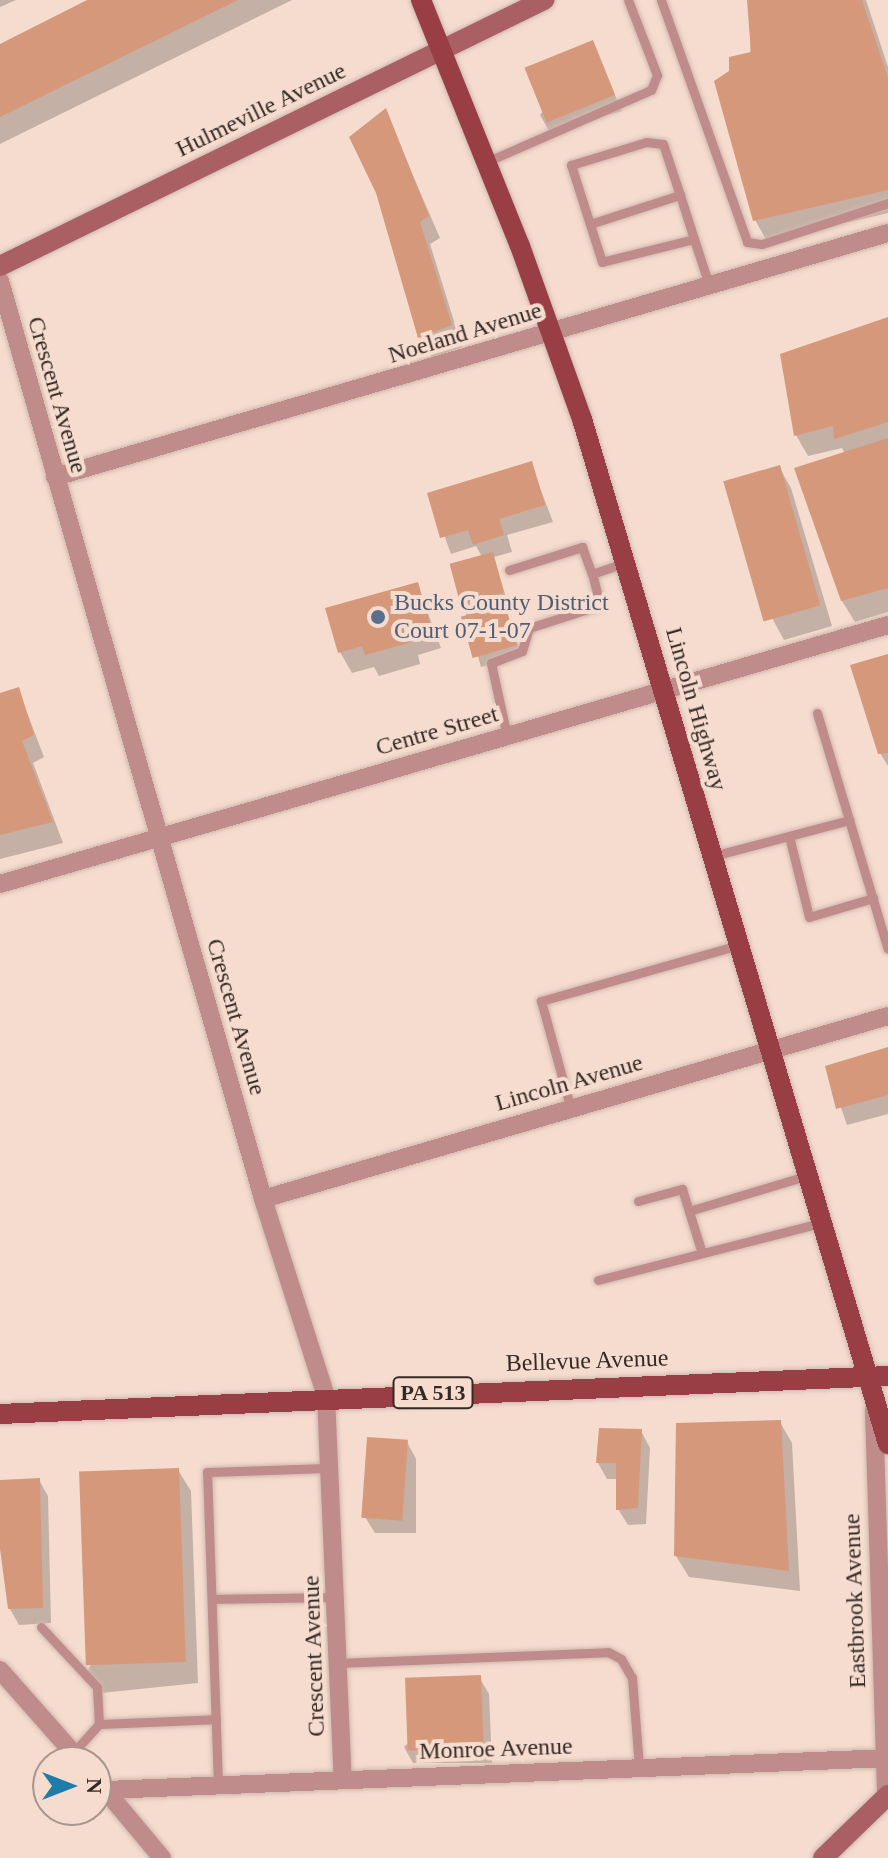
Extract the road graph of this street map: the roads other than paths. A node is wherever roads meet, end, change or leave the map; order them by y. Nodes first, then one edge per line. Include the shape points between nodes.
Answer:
1 (421, 0) edge
2 (628, 0) edge
3 (661, 0) edge
4 (538, 1) edge
5 (441, 51) junction
6 (486, 162) junction
7 (680, 195) junction
8 (888, 203) edge
9 (590, 224) junction
10 (888, 233) edge
11 (694, 239) junction
12 (0, 266) edge
13 (0, 281) edge
14 (709, 285) junction
15 (553, 332) junction
16 (55, 477) junction
17 (626, 562) junction
18 (509, 570) dead end
19 (592, 574) junction
20 (888, 625) edge
21 (664, 690) junction
22 (817, 713) dead end
23 (507, 736) junction
24 (849, 820) junction
25 (789, 836) junction
26 (159, 837) junction
27 (713, 856) junction
28 (0, 884) edge
29 (873, 898) junction
30 (739, 945) junction
31 (888, 949) edge
32 (888, 1016) edge
33 (770, 1051) junction
34 (570, 1106) junction
35 (806, 1176) junction
36 (263, 1199) junction
37 (638, 1201) dead end
38 (689, 1211) junction
39 (820, 1223) junction
40 (701, 1250) junction
41 (598, 1280) dead end
42 (888, 1376) edge
43 (866, 1377) junction
44 (326, 1397) junction
45 (873, 1403) junction
46 (0, 1414) edge
47 (888, 1444) edge
48 (329, 1468) junction
49 (335, 1597) junction
50 (212, 1599) junction
51 (41, 1627) dead end
52 (338, 1663) junction
53 (0, 1670) edge
54 (216, 1719) junction
55 (99, 1724) junction
56 (66, 1746) edge
57 (85, 1746) edge
58 (886, 1758) edge
59 (639, 1767) junction
60 (343, 1779) junction
61 (112, 1785) edge
62 (218, 1785) junction
63 (887, 1796) edge
64 (112, 1798) edge
65 (162, 1858) edge
66 (823, 1858) edge

1 - 5 main road, Lincoln Highway
2 - 6 lane via 657,75 651,90
3 - 8 lane via 747,242 762,244
4 - 5 street, Hulmeville Avenue
5 - 6 main road, Lincoln Highway
5 - 12 street, Hulmeville Avenue
6 - 15 main road, Lincoln Highway
7 - 9 lane
7 - 9 lane via 663,144 646,142 571,165
7 - 11 lane
9 - 11 lane via 602,262
10 - 14 street, Noeland Avenue
11 - 14 lane
13 - 16 street, Crescent Avenue
14 - 15 street, Noeland Avenue
15 - 16 street, Noeland Avenue
15 - 17 main road, Lincoln Highway
16 - 26 street, Crescent Avenue
17 - 19 lane
17 - 21 main road, Lincoln Highway
18 - 19 lane via 582,547
19 - 23 lane via 600,605 529,628 522,651 491,663
20 - 21 street, Centre Street
21 - 23 street, Centre Street
21 - 27 main road, Lincoln Highway
22 - 24 lane
23 - 26 street, Centre Street
24 - 25 lane
24 - 29 lane
25 - 27 lane
25 - 29 lane via 809,917
26 - 28 street, Centre Street
26 - 36 street, Crescent Avenue
27 - 30 main road, Lincoln Highway
29 - 31 lane
30 - 33 main road, Lincoln Highway
30 - 34 lane via 541,1001
32 - 33 street, Lincoln Avenue
33 - 34 street, Lincoln Avenue
33 - 35 main road, Lincoln Highway
34 - 36 street, Lincoln Avenue
35 - 38 lane
35 - 39 main road, Lincoln Highway
36 - 44 street, Crescent Avenue
37 - 38 lane via 682,1189
38 - 40 lane
39 - 40 lane via 725,1249
39 - 43 main road, Lincoln Highway
40 - 41 lane
42 - 43 main road, Bellevue Avenue / PA 513
43 - 44 main road, Bellevue Avenue / PA 513
43 - 45 main road, Lincoln Highway
44 - 46 main road, Bellevue Avenue / PA 513
44 - 48 street, Crescent Avenue
45 - 47 main road, Lincoln Highway
45 - 58 street, Eastbrook Avenue
48 - 49 street, Crescent Avenue
48 - 50 lane via 207,1472
49 - 50 lane
49 - 52 street, Crescent Avenue
50 - 54 lane
51 - 55 lane via 97,1687
52 - 59 lane via 608,1652 621,1659 632,1678
52 - 60 street, Crescent Avenue
53 - 56 street
54 - 55 lane
54 - 62 lane
55 - 57 lane
58 - 59 street, Monroe Avenue
58 - 63 street, Eastbrook Avenue
59 - 60 street, Monroe Avenue
60 - 62 street, Monroe Avenue
61 - 62 street, Monroe Avenue
63 - 66 street
64 - 65 street

